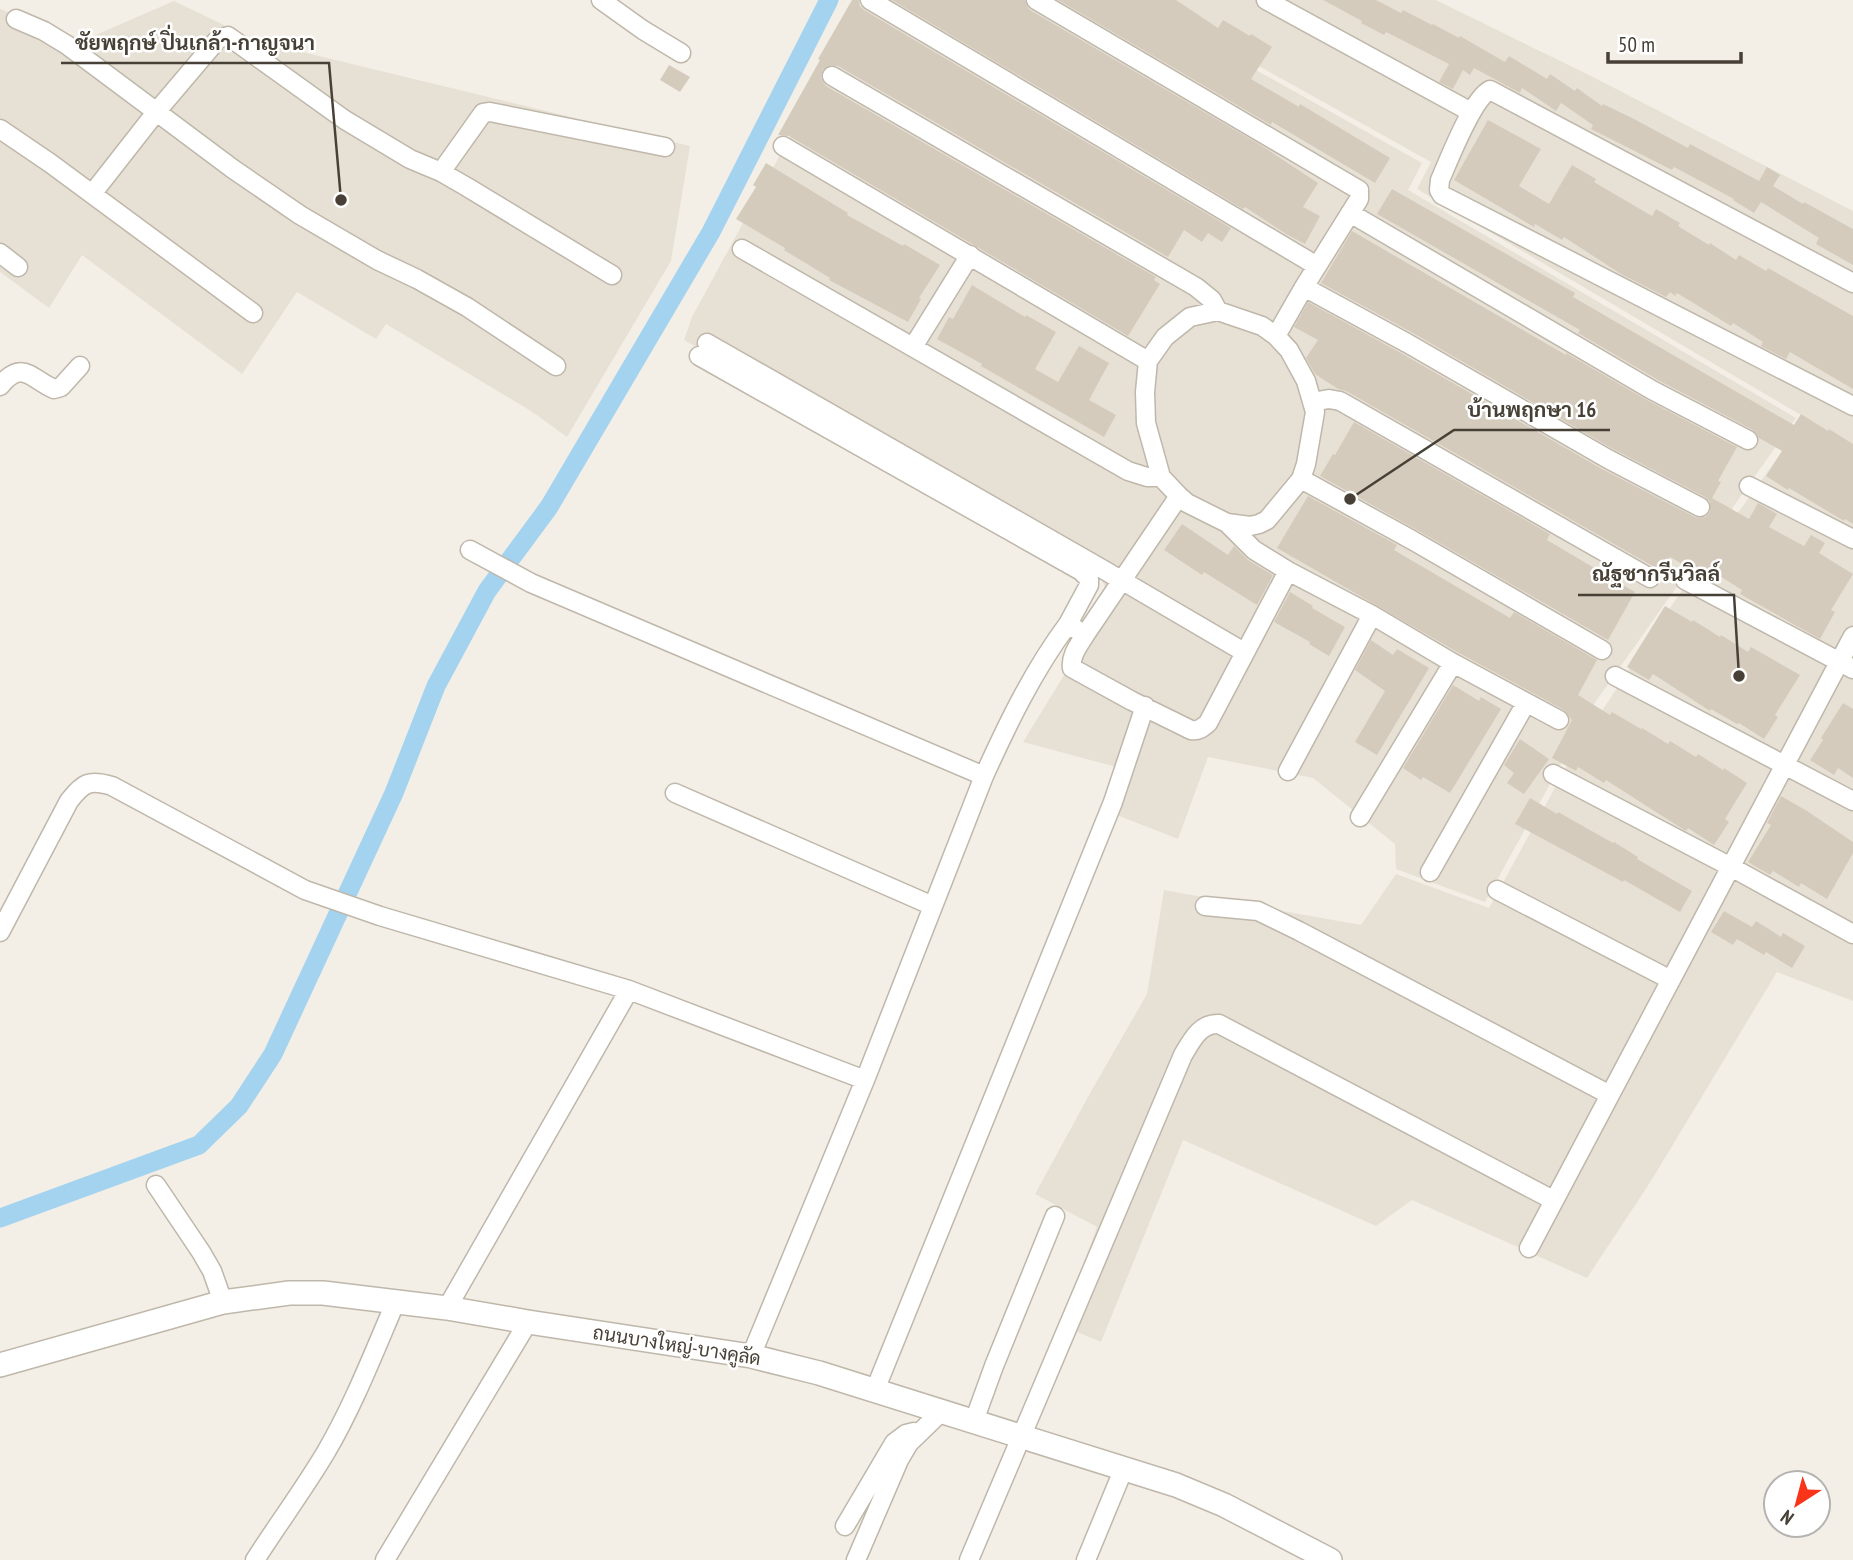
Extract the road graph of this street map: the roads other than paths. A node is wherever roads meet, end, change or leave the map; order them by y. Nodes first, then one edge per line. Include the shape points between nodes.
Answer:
1 (601, 0) edge
2 (1037, 0) edge
3 (1266, 0) edge
4 (870, 1) edge
5 (16, 19) dead end
6 (681, 53) dead end
7 (832, 76) dead end
8 (157, 111) junction
9 (1471, 112) junction
10 (0, 129) edge
11 (783, 146) dead end
12 (665, 147) dead end
13 (441, 172) junction
14 (92, 194) junction
15 (1350, 213) junction
16 (742, 249) dead end
17 (0, 253) edge
18 (970, 255) junction
19 (1317, 266) junction
20 (18, 267) dead end
21 (612, 275) dead end
22 (1853, 283) edge
23 (1304, 286) junction
24 (1218, 311) junction
25 (253, 313) dead end
26 (1276, 336) junction
27 (912, 347) junction
28 (1148, 361) junction
29 (80, 366) dead end
30 (556, 366) dead end
31 (0, 386) edge
32 (1312, 402) junction
33 (1853, 406) edge
34 (1748, 440) dead end
35 (1161, 477) junction
36 (1301, 479) junction
37 (1749, 486) dead end
38 (1179, 496) junction
39 (1700, 507) dead end
40 (1227, 523) junction
41 (1853, 539) edge
42 (476, 554) dead end
43 (1287, 570) junction
44 (1650, 578) dead end
45 (1685, 580) dead end
46 (1122, 581) junction
47 (1372, 615) junction
48 (1068, 624) junction
49 (1085, 635) junction
50 (1853, 635) edge
51 (1602, 650) dead end
52 (1244, 652) junction
53 (1453, 663) junction
54 (1846, 665) edge
55 (1615, 676) dead end
56 (1526, 703) junction
57 (1145, 706) junction
58 (1559, 720) dead end
59 (1785, 765) junction
60 (1288, 771) dead end
61 (1553, 774) dead end
62 (985, 776) junction
63 (675, 793) dead end
64 (1853, 801) edge
65 (1360, 817) dead end
66 (1731, 867) junction
67 (1430, 873) dead end
68 (1497, 890) dead end
69 (933, 906) junction
70 (1205, 906) dead end
71 (0, 932) edge
72 (1853, 934) edge
73 (1671, 981) junction
74 (629, 990) junction
75 (865, 1080) junction
76 (1610, 1095) junction
77 (156, 1185) dead end
78 (1553, 1200) junction
79 (1055, 1216) dead end
80 (1528, 1248) dead end
81 (396, 1301) junction
82 (223, 1302) junction
83 (447, 1308) junction
84 (528, 1322) junction
85 (751, 1356) junction
86 (0, 1365) edge
87 (875, 1390) junction
88 (942, 1411) junction
89 (974, 1421) junction
90 (921, 1431) junction
91 (1022, 1436) junction
92 (1124, 1468) junction
93 (845, 1526) dead end
94 (255, 1560) edge
95 (385, 1560) edge
96 (856, 1560) edge
97 (969, 1560) edge
98 (1086, 1560) edge
99 (1330, 1560) edge

1 - 6 street
2 - 15 street via 1359,190
3 - 9 street
4 - 19 street
5 - 8 street via 67,45
7 - 24 street via 1196,286
8 - 13 street via 218,39 228,36 345,120
8 - 14 street
8 - 30 street via 300,215 467,307
9 - 22 street via 1490,90
9 - 33 street via 1440,180 1442,195
10 - 14 street
11 - 18 street
12 - 13 street via 490,112 484,113
13 - 21 street
14 - 25 street
15 - 19 street
15 - 34 street via 1652,390
16 - 27 street
17 - 20 street
18 - 27 street
18 - 28 street
19 - 23 street
23 - 26 street
23 - 39 street
24 - 26 street via 1262,326
24 - 28 street via 1190,317 1165,337
26 - 32 street via 1306,381
27 - 35 street via 1128,471
28 - 35 street via 1146,423
29 - 31 street via 61,387 54,388 22,370
32 - 36 street via 1315,412
32 - 44 street via 1340,401
35 - 38 street
36 - 40 street via 1267,520 1250,526
36 - 51 street
37 - 41 street
38 - 40 street
38 - 46 street
40 - 43 street via 1254,550
42 - 62 street via 512,574
43 - 47 street
43 - 52 street
45 - 54 street
46 - 48 street via 703,350 1081,572 1089,585
46 - 49 street
46 - 52 street
47 - 53 street
47 - 60 street
48 - 49 street
48 - 62 street via 1043,658
49 - 57 street via 1073,655 1073,668
50 - 54 street
52 - 57 street via 1201,729 1191,730
53 - 56 street
53 - 65 street
54 - 59 street
55 - 59 street
56 - 58 street
56 - 67 street
57 - 87 street via 1114,802
59 - 64 street
59 - 66 street
61 - 66 street
62 - 69 street
63 - 69 street
66 - 72 street
66 - 73 street
68 - 73 street
69 - 75 street
70 - 76 street via 1258,911
71 - 74 street via 78,788 98,782 305,890
73 - 76 street
74 - 75 street
74 - 83 street
75 - 85 street
76 - 78 street
77 - 82 street via 212,1271
78 - 80 street
78 - 91 street via 1219,1024 1211,1024 1194,1036 1183,1055
79 - 89 street
81 - 82 street, ถนนบางใหญ่-บางคูลัด via 289,1293
81 - 83 street, ถนนบางใหญ่-บางคูลัด
81 - 94 street via 338,1430
82 - 86 street, ถนนบางใหญ่-บางคูลัด
83 - 84 street, ถนนบางใหญ่-บางคูลัด
84 - 85 street, ถนนบางใหญ่-บางคูลัด
84 - 95 street
85 - 87 street, ถนนบางใหญ่-บางคูลัด
87 - 88 street, ถนนบางใหญ่-บางคูลัด
88 - 89 street, ถนนบางใหญ่-บางคูลัด
88 - 90 street
89 - 91 street, ถนนบางใหญ่-บางคูลัด
90 - 93 street via 894,1443
90 - 96 street via 899,1460
91 - 92 street, ถนนบางใหญ่-บางคูลัด
91 - 97 street
92 - 98 street
92 - 99 street, ถนนบางใหญ่-บางคูลัด via 1224,1505

